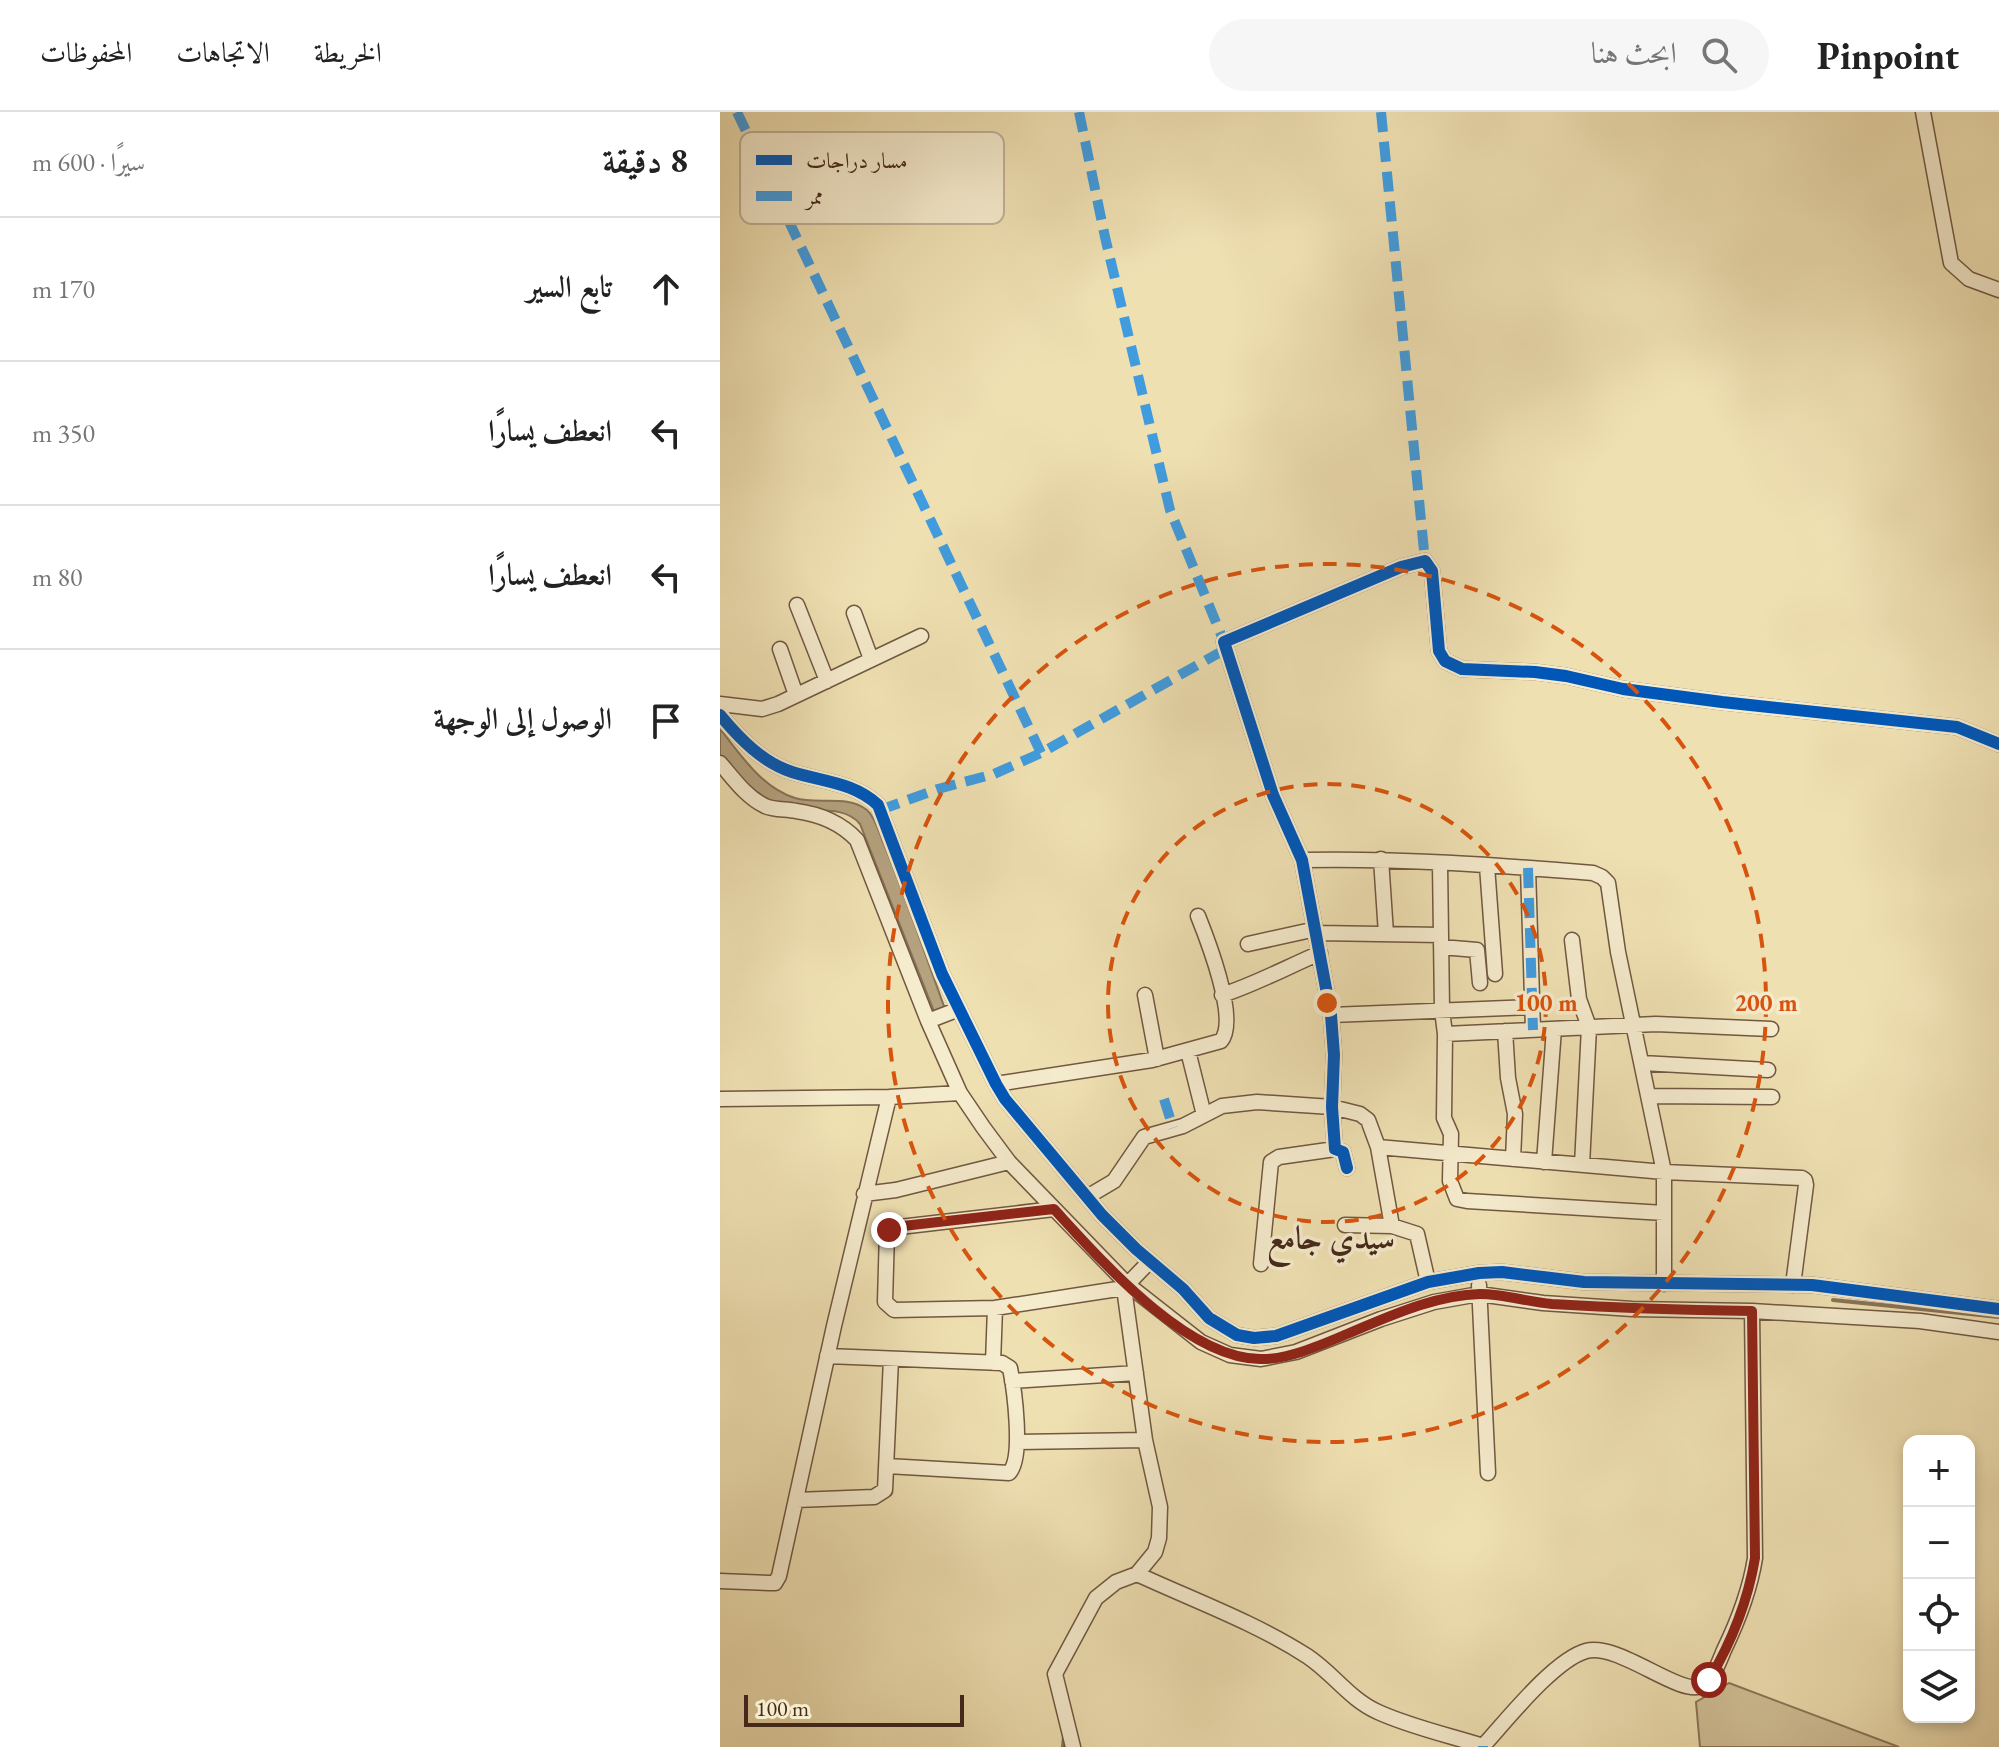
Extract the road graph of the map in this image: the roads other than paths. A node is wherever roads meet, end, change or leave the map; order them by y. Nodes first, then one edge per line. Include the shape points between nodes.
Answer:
1 (1923, 112) edge
2 (1999, 290) edge
3 (797, 605) dead end
4 (854, 613) dead end
5 (921, 636) dead end
6 (780, 649) dead end
7 (871, 659) junction
8 (827, 681) junction
9 (796, 695) junction
10 (720, 704) edge
11 (720, 715) edge
12 (1999, 744) edge
13 (720, 763) edge
14 (1381, 859) junction
15 (1302, 860) junction
16 (1440, 864) junction
17 (1487, 866) junction
18 (1528, 868) junction
19 (1198, 916) dead end
20 (1317, 931) junction
21 (1386, 934) junction
22 (1572, 940) dead end
23 (1441, 941) junction
24 (1248, 944) dead end
25 (1320, 953) junction
26 (1495, 974) dead end
27 (1480, 983) dead end
28 (1145, 995) dead end
29 (1222, 995) junction
30 (1533, 1007) junction
31 (959, 1009) junction
32 (1442, 1010) junction
33 (1331, 1015) junction
34 (928, 1021) junction
35 (1634, 1025) junction
36 (1589, 1027) junction
37 (1554, 1029) junction
38 (1771, 1029) dead end
39 (1533, 1030) junction
40 (1505, 1031) junction
41 (1445, 1034) junction
42 (1188, 1051) junction
43 (1157, 1059) junction
44 (1642, 1063) junction
45 (1768, 1070) dead end
46 (996, 1084) junction
47 (960, 1093) junction
48 (1650, 1096) junction
49 (889, 1097) junction
50 (1772, 1097) dead end
51 (720, 1099) edge
52 (1332, 1107) junction
53 (1204, 1115) junction
54 (1378, 1147) junction
55 (1335, 1149) junction
56 (1451, 1154) junction
57 (1513, 1159) junction
58 (1009, 1162) junction
59 (1544, 1162) junction
60 (1582, 1165) junction
61 (1347, 1168) dead end
62 (1664, 1172) junction
63 (864, 1194) junction
64 (1087, 1197) junction
65 (1054, 1209) junction
66 (1664, 1213) junction
67 (1345, 1225) dead end
68 (1392, 1226) junction
69 (1150, 1261) junction
70 (1261, 1264) dead end
71 (1479, 1273) junction
72 (1428, 1282) junction
73 (1664, 1284) junction
74 (1793, 1285) junction
75 (1126, 1286) junction
76 (1479, 1294) junction
77 (995, 1308) junction
78 (1999, 1309) edge
79 (1752, 1311) junction
80 (1999, 1332) edge
81 (827, 1356) junction
82 (891, 1359) junction
83 (993, 1363) junction
84 (1136, 1373) junction
85 (1012, 1381) junction
86 (1145, 1440) junction
87 (1017, 1442) junction
88 (887, 1466) junction
89 (1488, 1473) dead end
90 (796, 1500) junction
91 (1137, 1574) junction
92 (720, 1581) edge
93 (1073, 1747) edge

1 - 2 street via 1951,263 1969,279
3 - 8 street
4 - 7 street
5 - 7 street
6 - 9 street
7 - 8 street
8 - 9 street
9 - 10 street via 762,709
11 - 31 street via 769,762 854,788 878,805
12 - 15 street via 1957,727 1623,689 1535,672 1462,669 1445,661 1439,651 1432,571 1425,561 1417,562 1224,642 1273,795
13 - 34 street via 765,806 829,820 857,840
14 - 15 street
14 - 16 street
14 - 21 street
15 - 20 street
16 - 17 street
16 - 23 street
17 - 18 street
17 - 26 street
18 - 30 street
18 - 35 street via 1593,873 1608,883
19 - 29 street
20 - 21 street
20 - 24 street
20 - 25 street
21 - 23 street
22 - 36 street via 1579,999
23 - 27 street via 1477,950
23 - 32 street
25 - 29 street
25 - 33 street
28 - 43 street
29 - 42 street via 1225,1037
30 - 32 street
30 - 39 street
31 - 34 street
31 - 46 street
32 - 33 street
32 - 41 street
33 - 52 street
34 - 47 street
35 - 36 street
35 - 38 street
35 - 44 street
36 - 37 street
36 - 60 street
37 - 39 street
37 - 59 street
39 - 40 street
40 - 41 street
40 - 57 street via 1515,1114
41 - 56 street via 1444,1118
42 - 43 street
42 - 53 street
43 - 46 street
44 - 45 street
44 - 48 street
46 - 64 street
47 - 49 street
47 - 58 street
48 - 50 street
48 - 62 street
49 - 51 street
49 - 63 street
52 - 53 street via 1257,1102 1222,1106
52 - 54 street via 1368,1120
52 - 55 street
53 - 64 street via 1144,1137 1114,1181
54 - 56 street
54 - 68 street
55 - 61 street via 1343,1152
55 - 70 street via 1271,1162
56 - 57 street
56 - 66 street via 1450,1181 1457,1199
57 - 59 street
58 - 63 street
58 - 65 street
59 - 60 street
60 - 62 street
62 - 66 street
62 - 74 street via 1805,1180
63 - 81 street
64 - 69 street
65 - 75 street
65 - 77 street via 889,1230 885,1302 891,1309
66 - 73 street
67 - 68 street
68 - 72 street via 1417,1234
69 - 72 street via 1209,1318 1237,1335 1254,1338 1302,1328
69 - 75 street
71 - 72 street
71 - 73 street
71 - 76 street
73 - 74 street
74 - 78 street
75 - 76 street via 1201,1342 1230,1355 1261,1359 1296,1352 1434,1302
75 - 77 street
75 - 84 street
76 - 79 street via 1632,1309
76 - 89 street
77 - 83 street
79 - 80 street via 1920,1321
79 - 91 street via 1755,1558 1731,1636 1701,1686 1687,1686 1617,1655 1586,1651 1545,1679 1483,1746 1381,1713 1360,1702 1307,1656
81 - 82 street
81 - 90 street
82 - 83 street
82 - 88 street
83 - 85 street via 1010,1368
84 - 85 street
84 - 86 street
85 - 87 street
86 - 87 street
86 - 91 street via 1160,1526 1155,1552
87 - 88 street via 1009,1473
88 - 90 street via 885,1490 874,1497
90 - 92 street via 775,1583
91 - 93 street via 1096,1598 1055,1674

